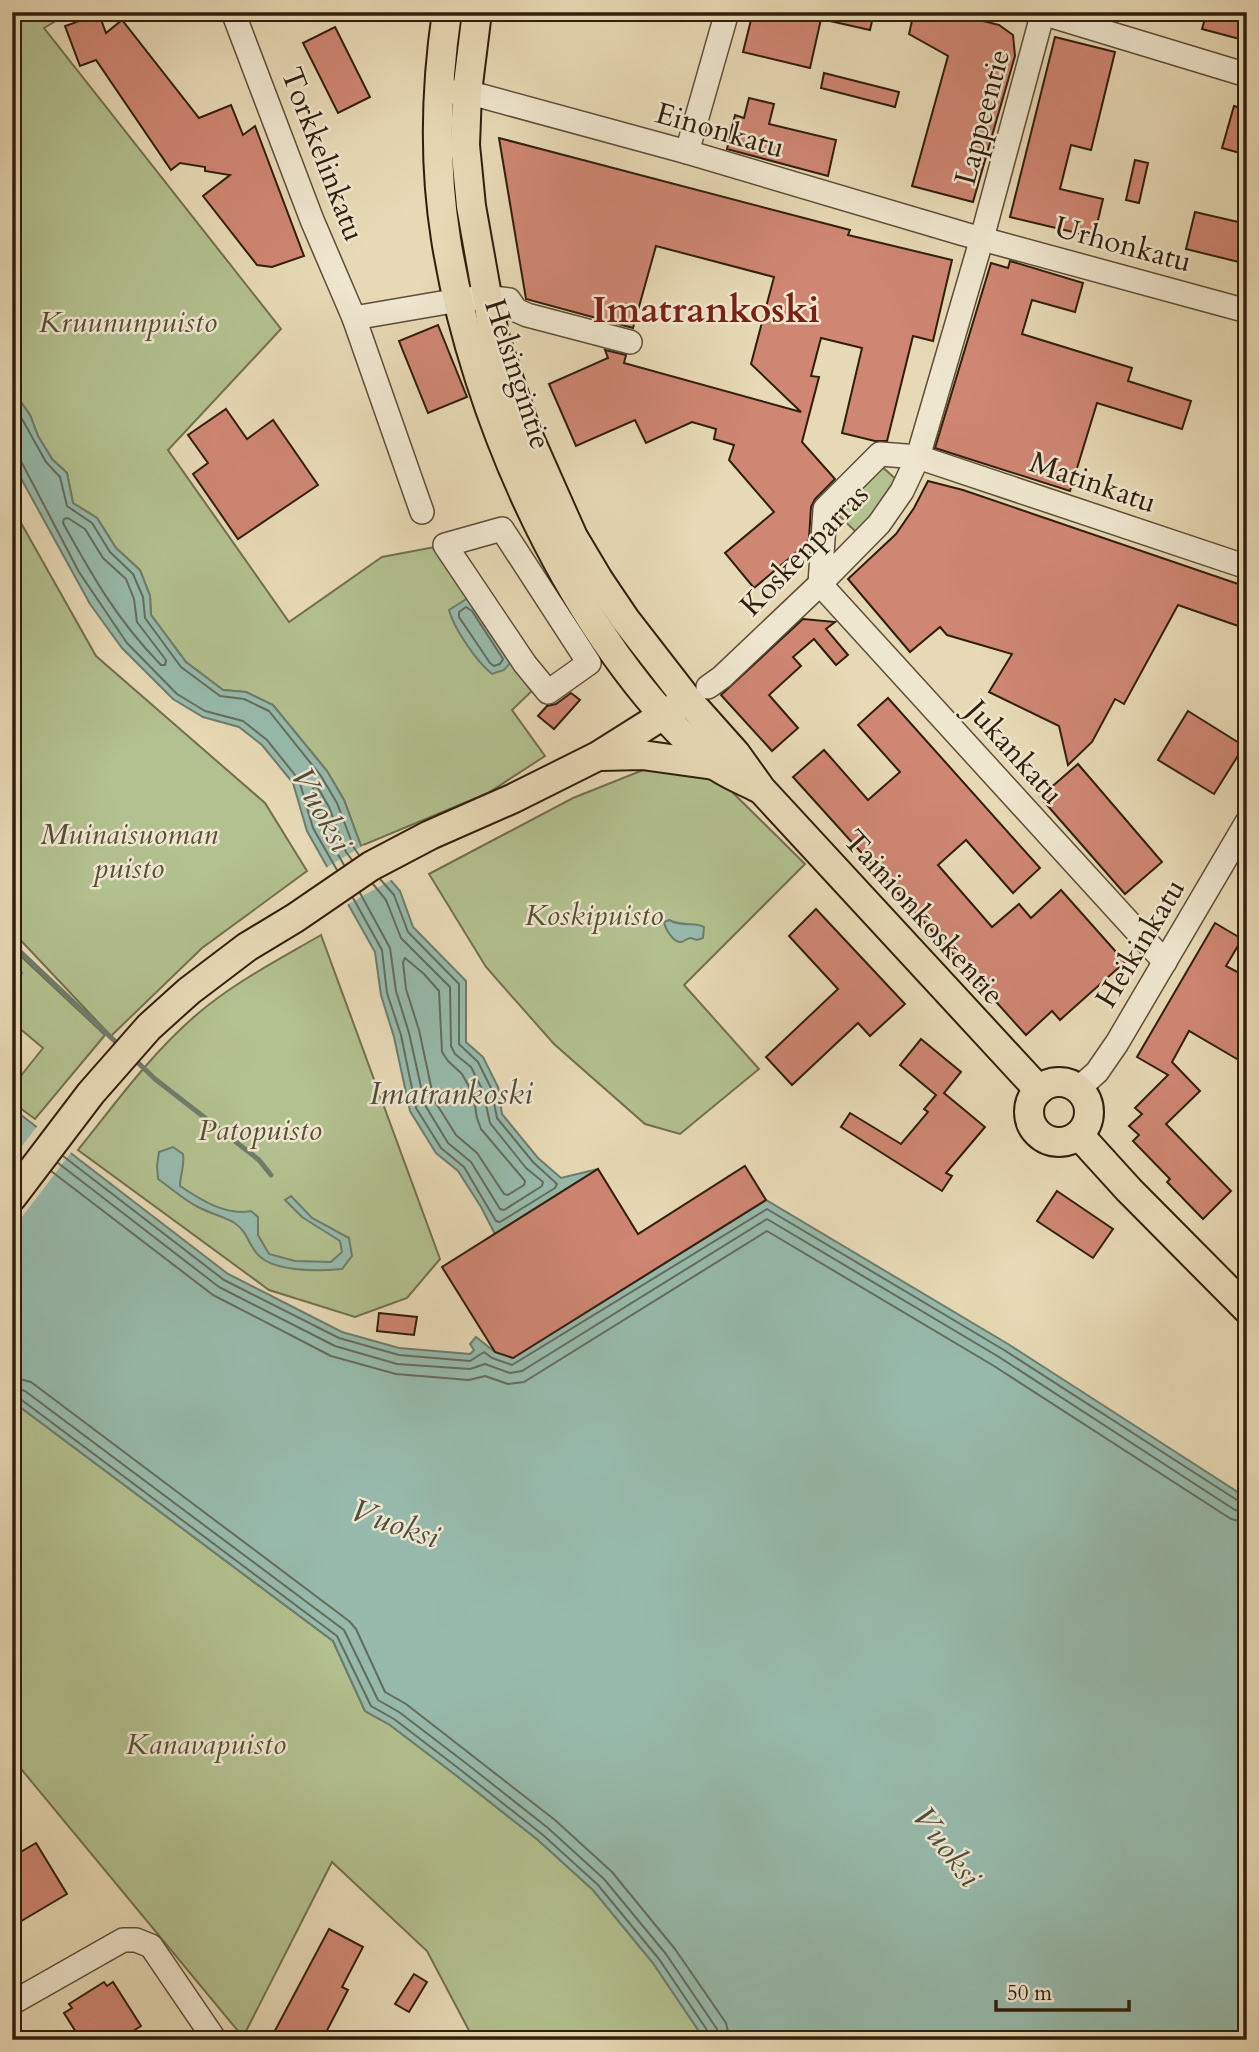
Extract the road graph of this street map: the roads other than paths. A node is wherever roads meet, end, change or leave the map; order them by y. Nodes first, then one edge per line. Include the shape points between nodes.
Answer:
1 (233, 12) edge
2 (447, 12) edge
3 (477, 12) edge
4 (727, 12) edge
5 (1042, 13) edge
6 (1247, 75) edge
7 (438, 91) junction
8 (467, 92) junction
9 (687, 152) junction
10 (982, 238) junction
11 (472, 299) junction
12 (1247, 311) edge
13 (354, 318) junction
14 (630, 342) dead end
15 (918, 457) junction
16 (422, 512) dead end
17 (502, 530) joint
18 (1247, 567) edge
19 (820, 584) junction
20 (697, 693) junction
21 (664, 715) junction
22 (598, 756) junction
23 (714, 765) junction
24 (761, 789) junction
25 (1247, 822) edge
26 (1165, 962) junction
27 (1078, 1089) junction
28 (1039, 1090) junction
29 (1079, 1135) junction
30 (12, 1197) edge
31 (1247, 1309) edge
32 (12, 2003) edge
33 (215, 2040) edge

1 - 13 street, Torkkelinkatu
2 - 7 main road, Helsingintie
3 - 8 main road, Helsingintie
4 - 9 street
5 - 6 street
5 - 10 street, Lappeentie
7 - 8 street, Einonkatu
7 - 11 main road, Helsingintie via 446,240
8 - 9 street, Einonkatu
8 - 11 main road, Helsingintie via 465,145 474,232
9 - 10 street, Einonkatu
10 - 12 street, Urhonkatu
10 - 15 street, Koskenparras
11 - 13 street
11 - 14 street via 509,300 527,315
11 - 20 main road, Helsingintie via 494,335 526,431 573,537 625,619
11 - 21 main road, Helsingintie via 469,341 521,486 545,538 600,632
13 - 16 street, Torkkelinkatu
15 - 18 street, Matinkatu
15 - 19 street, Koskenparras via 879,524
15 - 19 street, Matinkatu via 880,454 825,509
17 - 17 street via 445,545 548,692 589,663
19 - 20 street, Koskenparras via 722,677
19 - 26 street, Jukankatu
20 - 21 main road
20 - 24 main road, Tainionkoskentie
21 - 22 main road
21 - 23 main road, Tainionkoskentie
22 - 23 main road via 642,755
22 - 30 main road via 372,866 237,954 189,991 118,1060
23 - 24 main road, Tainionkoskentie
24 - 28 main road, Tainionkoskentie
25 - 26 street, Heikinkatu
26 - 27 street, Heikinkatu via 1097,1072
27 - 28 main road via 1059,1082
27 - 29 main road via 1089,1107 1089,1118
28 - 29 main road via 1029,1110 1036,1132 1056,1142
29 - 31 main road
32 - 33 street via 122,1940 136,1940 150,1946

